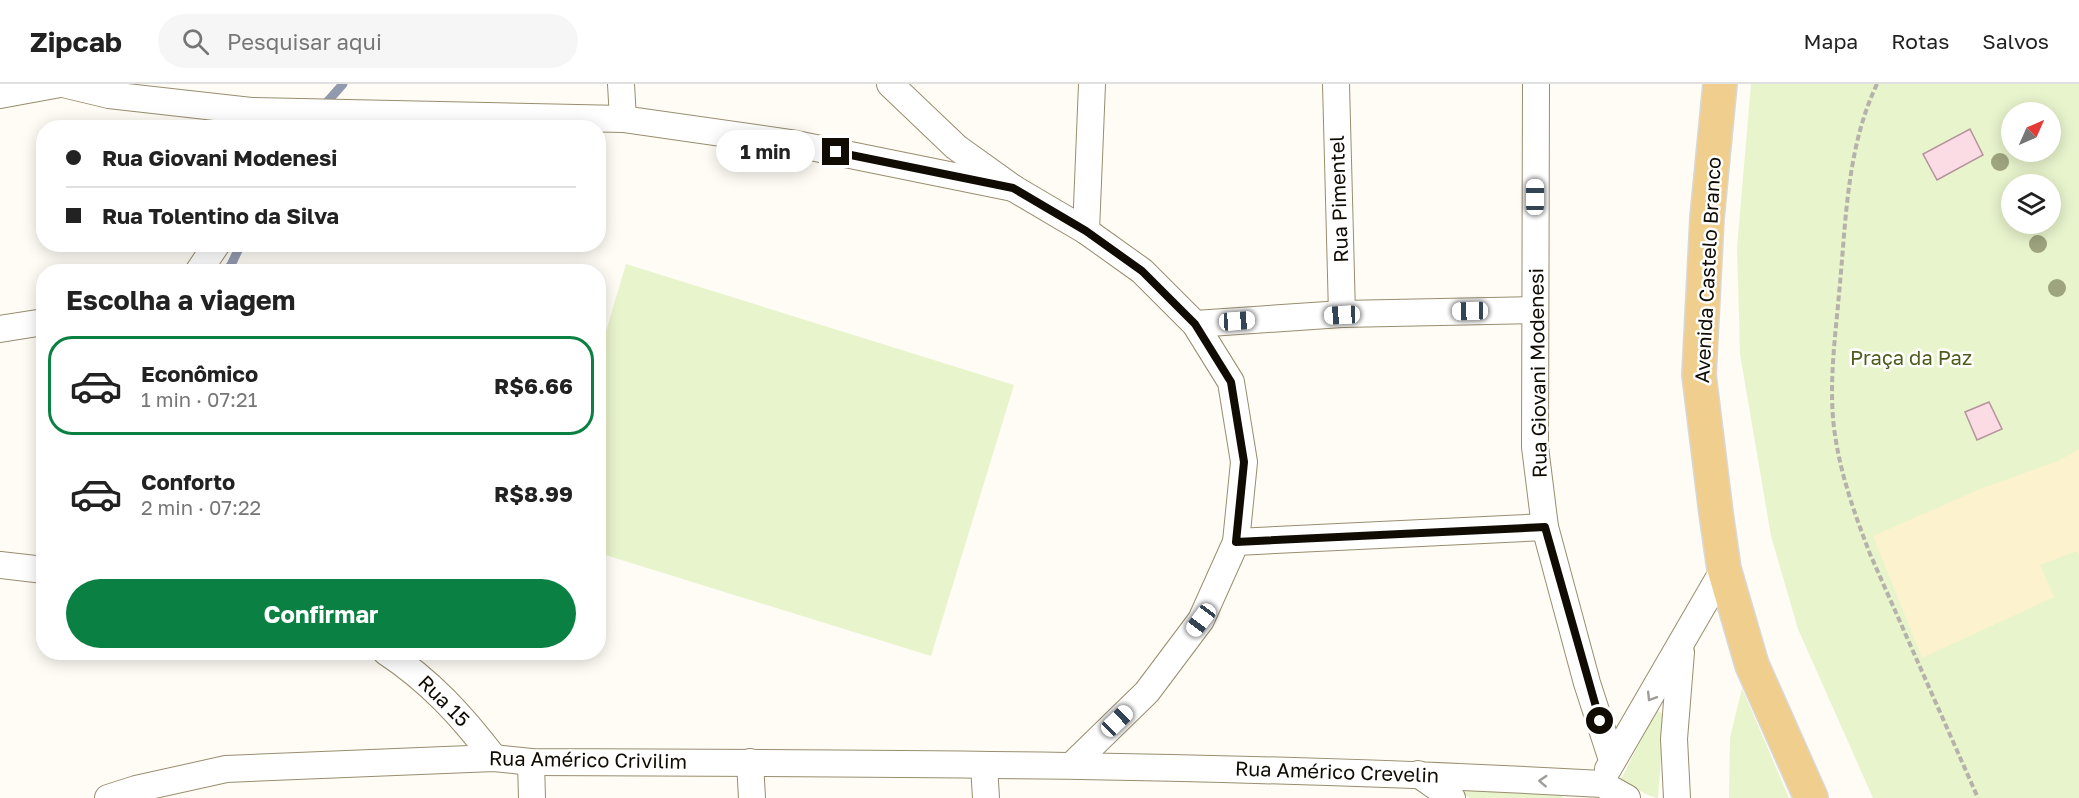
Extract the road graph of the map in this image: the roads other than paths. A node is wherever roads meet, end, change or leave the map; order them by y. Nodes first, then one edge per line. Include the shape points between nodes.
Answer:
1 (62, 84) edge
2 (621, 84) edge
3 (890, 84) edge
4 (1092, 84) edge
5 (1335, 84) edge
6 (1536, 84) edge
7 (1720, 84) edge
8 (0, 95) edge
9 (222, 95) edge
10 (250, 119) edge
11 (623, 119) junction
12 (1013, 188) junction
13 (1086, 231) junction
14 (1534, 310) junction
15 (1342, 315) junction
16 (36, 323) edge
17 (1195, 324) junction
18 (0, 329) edge
19 (1545, 527) junction
20 (1236, 542) junction
21 (0, 565) edge
22 (36, 569) edge
23 (1724, 569) junction
24 (1681, 648) junction
25 (398, 660) edge
26 (494, 758) junction
27 (1612, 760) junction
28 (531, 762) junction
29 (750, 762) junction
30 (984, 765) junction
31 (1072, 765) junction
32 (1418, 774) junction
33 (1600, 791) edge
34 (108, 798) edge
35 (532, 798) edge
36 (752, 798) edge
37 (986, 798) edge
38 (1452, 798) edge
39 (1626, 798) edge
40 (1677, 798) edge
41 (1811, 798) edge

1 - 8 street
1 - 9 street via 109,95
2 - 11 street
3 - 12 street via 956,147
4 - 13 street
5 - 15 street, Rua Pimentel
6 - 14 street, Rua Giovani Modenesi
7 - 23 main road, Avenida Castelo Branco via 1707,218 1699,375
9 - 10 street
10 - 11 street
11 - 12 street via 791,143
12 - 13 street
13 - 17 street via 1142,271
14 - 15 street
14 - 19 street, Rua Giovani Modenesi via 1535,447
15 - 17 street
16 - 18 street
17 - 20 street via 1231,382 1244,462
19 - 20 street
19 - 27 street, Rua Giovani Modenesi
20 - 31 street via 1201,620 1147,692
21 - 22 street
23 - 24 street
23 - 41 main road, Avenida Castelo Branco via 1752,665
24 -> 27 street
24 - 40 street via 1674,739
25 - 26 street, Rua 15 via 460,714
26 - 28 street, Rua Américo Crivilim
26 - 34 street, Rua Américo Crivilim via 226,769
27 - 33 street
28 - 29 street, Rua Américo Crivilim
28 - 35 street
29 - 30 street, Rua Américo Crivilim
29 - 36 street
30 - 31 street, Rua Américo Crivilim
30 - 37 street
31 - 32 street, Rua Américo Crevelin
33 -> 32 street, Rua Américo Crevelin
32 - 38 street
33 - 39 street

